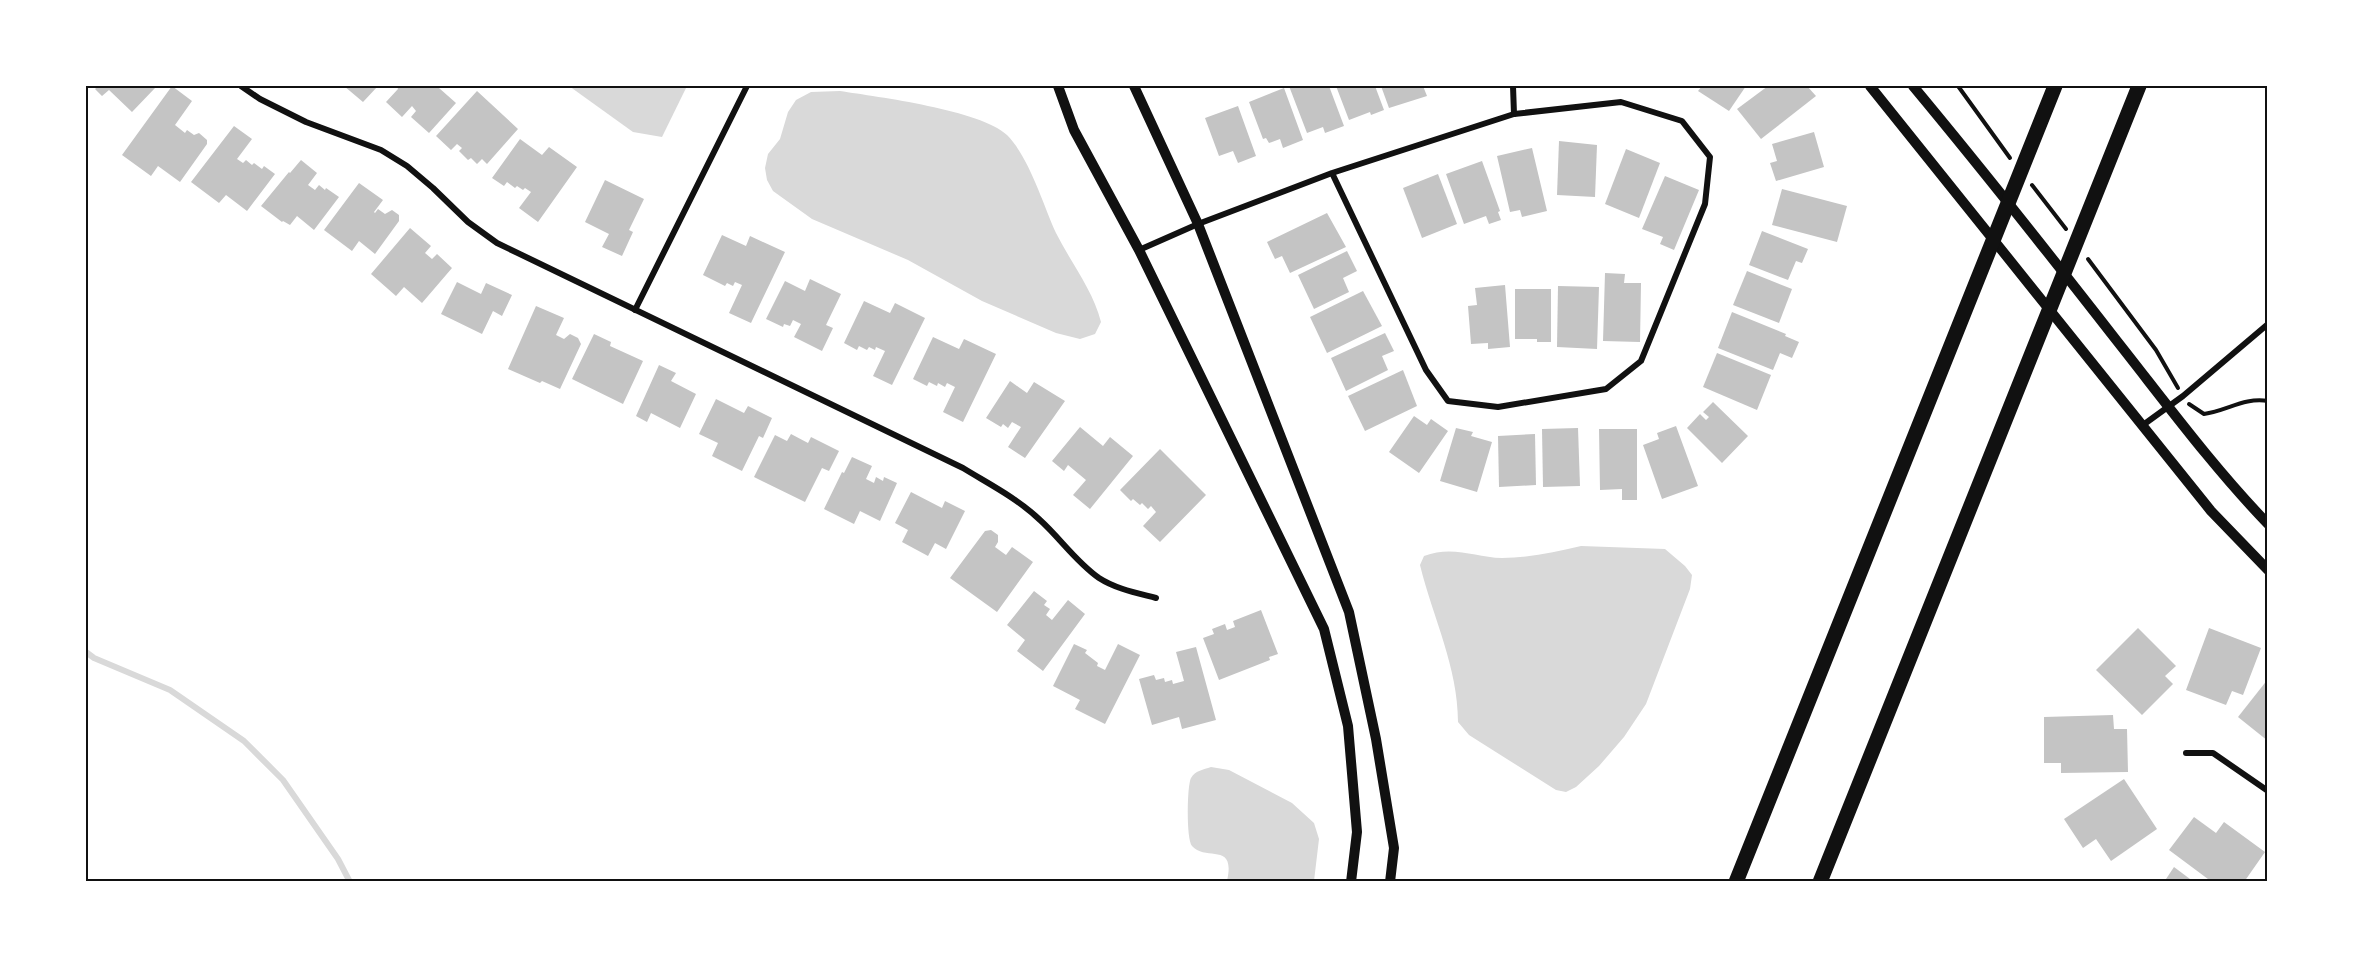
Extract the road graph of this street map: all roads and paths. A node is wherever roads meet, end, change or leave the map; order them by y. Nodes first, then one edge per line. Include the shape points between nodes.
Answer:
1 (241, 86) edge
2 (747, 86) edge
3 (1058, 86) edge
4 (1134, 86) edge
5 (1513, 86) edge
6 (1870, 86) edge
7 (1913, 86) edge
8 (1958, 86) edge
9 (2055, 86) edge
10 (2139, 86) edge
11 (1514, 114) junction
12 (2012, 159) dead end
13 (1332, 172) junction
14 (2025, 177) dead end
15 (1198, 224) junction
16 (2067, 230) dead end
17 (1139, 250) junction
18 (2088, 258) dead end
19 (635, 310) junction
20 (2268, 324) edge
21 (2183, 396) junction
22 (2268, 400) edge
23 (2168, 407) junction
24 (2143, 425) junction
25 (2268, 524) edge
26 (2268, 570) edge
27 (1156, 598) dead end
28 (2186, 753) dead end
29 (2268, 791) edge
30 (1351, 882) edge
31 (1390, 882) edge
32 (1736, 882) edge
33 (1820, 882) edge

1 - 19 street via 306,122 381,150 407,166 497,243
2 - 19 street
3 - 17 street via 1074,130
4 - 15 street
5 - 11 street
6 - 24 street
7 - 23 street via 1987,174
8 - 12 path
9 - 32 highway
10 - 33 highway
11 - 13 street
11 - 13 street via 1621,102 1682,121 1710,157 1705,204 1641,361 1606,389 1498,407 1448,401 1426,370
13 - 15 street
14 - 16 path
15 - 17 street
15 - 31 street via 1349,612 1394,848
17 - 30 street via 1324,628 1348,726 1357,832
18 - 21 path via 2156,350
19 - 27 street via 963,468 1006,493 1039,519 1100,578 1119,588
20 - 21 street
21 - 22 path via 2204,414 2221,412 2242,401
21 - 23 street
23 - 24 street
23 - 25 street
24 - 26 street via 2211,511
28 - 29 street via 2213,753

